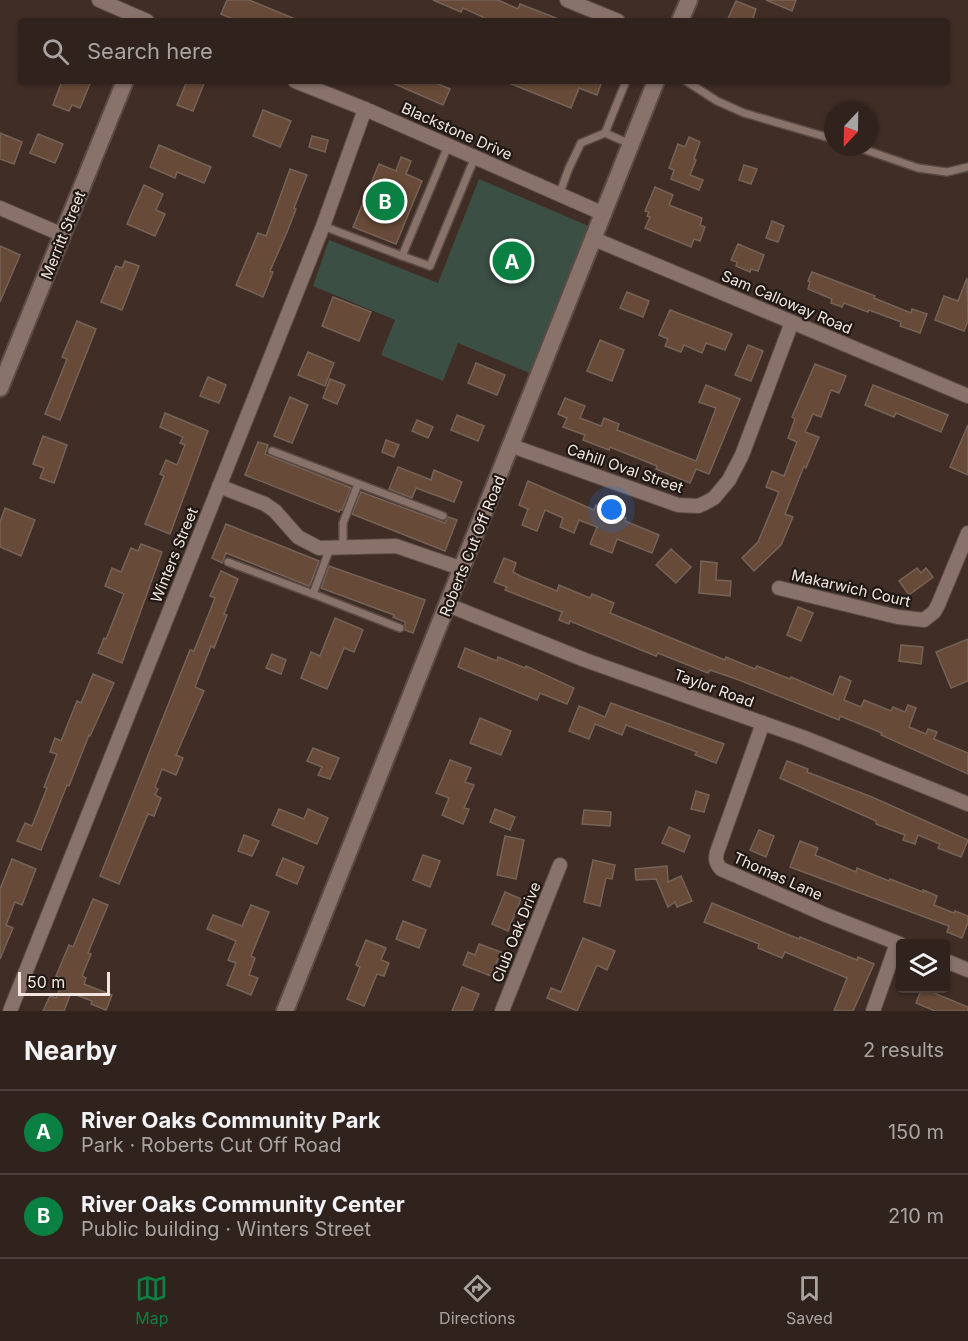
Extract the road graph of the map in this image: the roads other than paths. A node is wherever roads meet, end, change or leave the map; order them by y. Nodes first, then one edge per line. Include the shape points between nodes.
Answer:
1 (99, 0) edge
2 (567, 0) edge
3 (689, 0) edge
4 (140, 18) edge
5 (611, 18) edge
6 (681, 18) edge
7 (124, 84) edge
8 (302, 84) edge
9 (626, 84) edge
10 (651, 84) edge
11 (691, 84) edge
12 (365, 109) junction
13 (605, 133) junction
14 (824, 136) edge
15 (631, 144) junction
16 (448, 146) junction
17 (878, 154) edge
18 (475, 157) junction
19 (968, 167) edge
20 (559, 195) junction
21 (0, 208) edge
22 (604, 214) junction
23 (323, 225) junction
24 (63, 235) junction
25 (594, 239) junction
26 (402, 256) junction
27 (792, 322) junction
28 (0, 388) edge
29 (968, 396) edge
30 (512, 446) junction
31 (272, 451) dead end
32 (358, 484) junction
33 (219, 486) junction
34 (443, 516) dead end
35 (968, 533) edge
36 (336, 547) junction
37 (228, 562) dead end
38 (463, 569) junction
39 (779, 588) dead end
40 (313, 594) junction
41 (448, 604) junction
42 (400, 628) dead end
43 (763, 723) junction
44 (968, 804) edge
45 (560, 865) dead end
46 (896, 942) edge
47 (896, 951) edge
48 (950, 963) edge
49 (968, 970) edge
50 (9, 1011) edge
51 (285, 1011) edge
52 (502, 1011) edge
53 (873, 1011) edge

1 - 4 street
2 - 5 street
3 - 6 street
7 - 24 street, Merritt Street
8 - 12 street, Blackstone Drive
9 - 13 lane
10 - 15 street, Roberts Cut Off Road
11 - 14 lane via 744,113
12 - 16 street, Blackstone Drive
12 - 23 street, Winters Street
13 - 15 lane
13 - 20 lane via 581,143
15 - 22 street, Roberts Cut Off Road
16 - 18 street, Blackstone Drive
16 - 26 lane
17 - 19 lane via 918,168 947,172
18 - 20 street, Blackstone Drive
18 - 26 lane via 430,266
20 - 22 street, Blackstone Drive
21 - 24 street
22 - 25 street, Roberts Cut Off Road
23 - 26 lane
23 - 33 street, Winters Street
24 - 28 street, Merritt Street
25 - 27 street, Sam Calloway Road
25 - 30 street, Roberts Cut Off Road
27 - 29 street, Sam Calloway Road
27 - 30 street, Cahill Oval Street via 742,455 714,498 698,506 678,505
30 - 38 street, Roberts Cut Off Road
31 - 32 lane
32 - 34 lane
32 - 36 lane
33 - 36 street via 265,504 298,537 319,548
33 - 50 street, Winters Street
35 - 39 street, Makarwich Court via 938,605 924,620
36 - 38 street via 396,546
36 - 40 lane
37 - 40 lane
38 - 41 street, Roberts Cut Off Road
40 - 42 lane
41 - 43 street, Taylor Road via 585,660
41 - 51 street, Roberts Cut Off Road
43 - 44 street, Taylor Road
43 - 46 street, Thomas Lane via 717,852 717,865
45 - 52 street, Club Oak Drive
47 - 53 street
48 - 49 street

